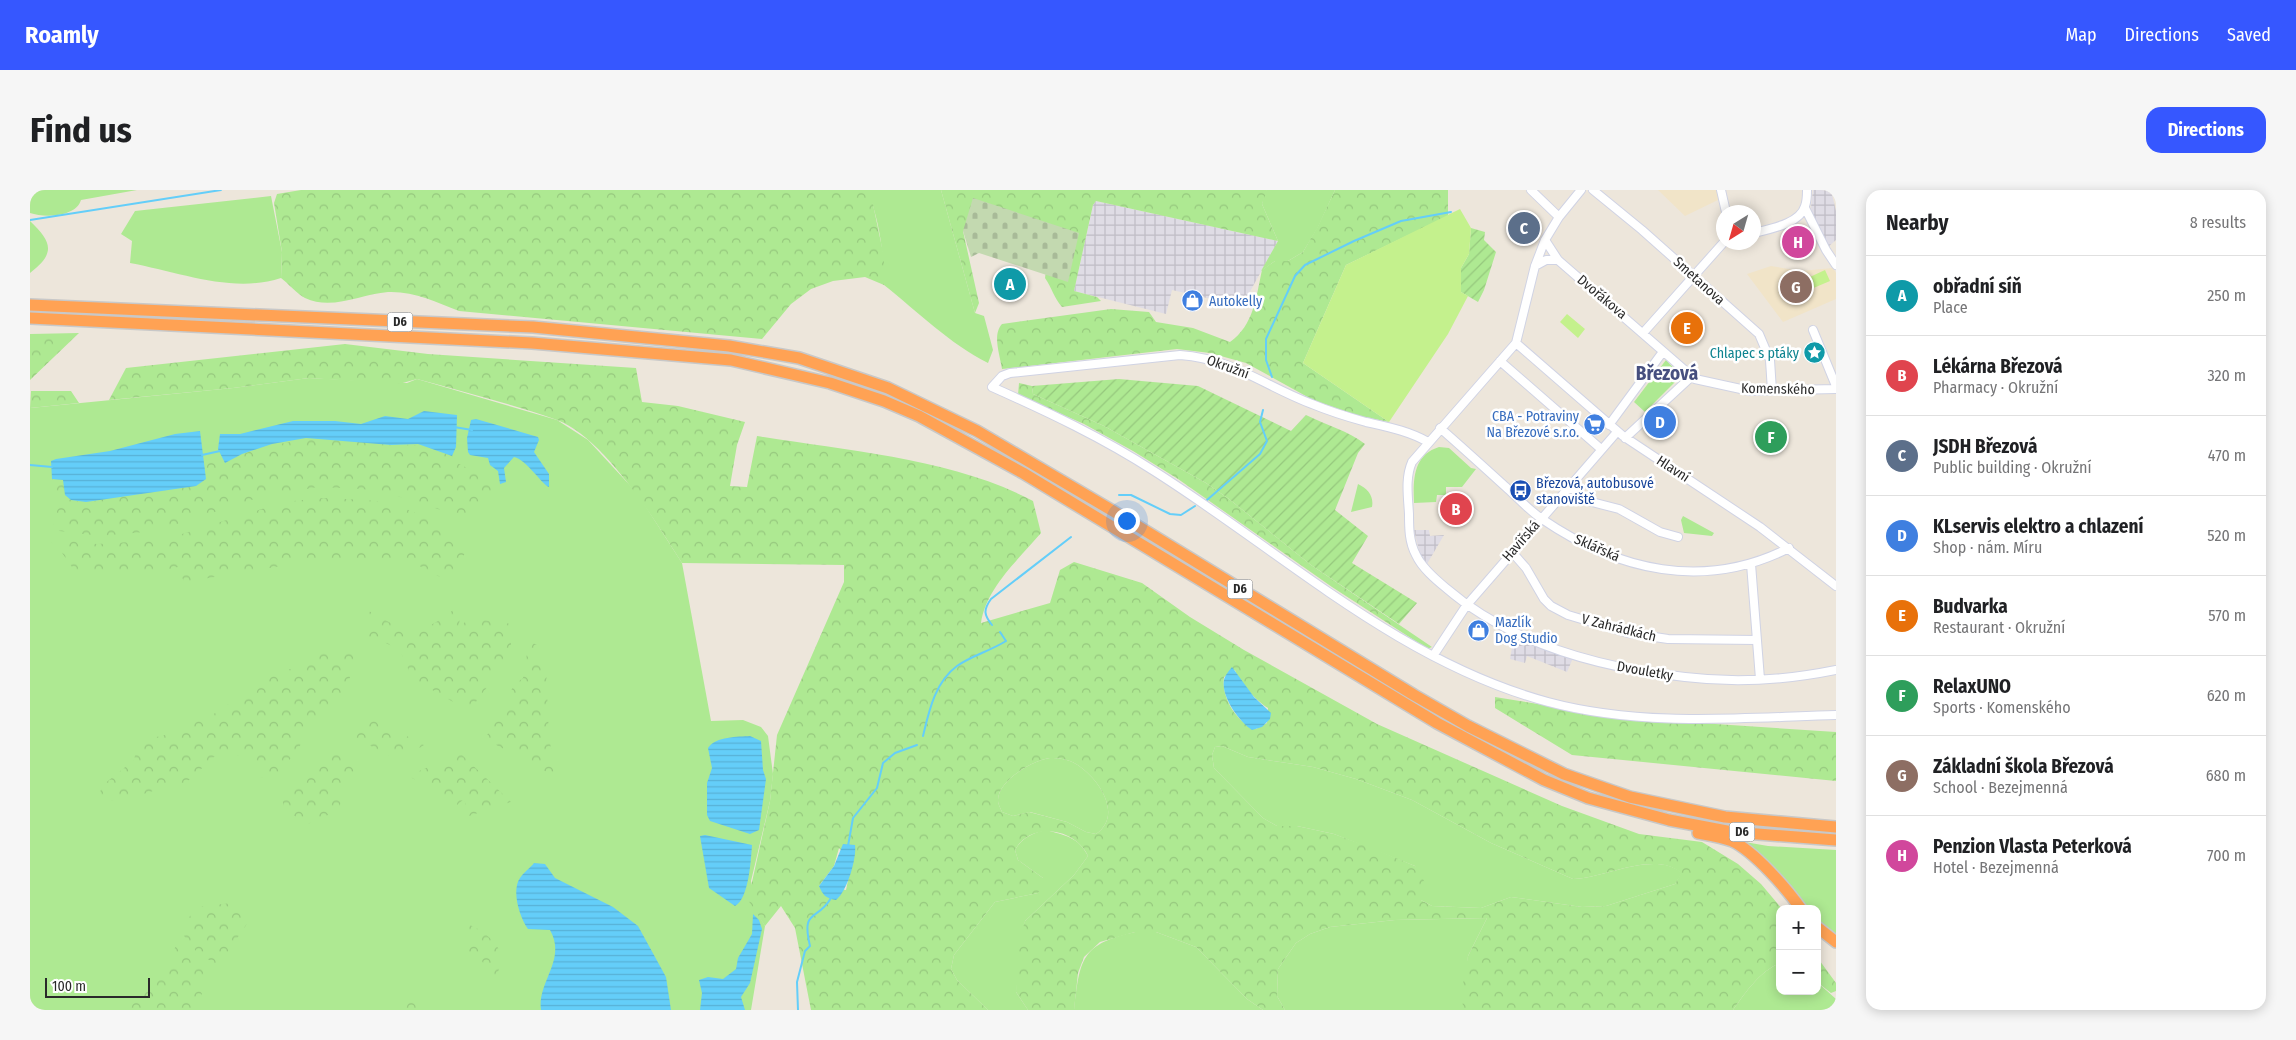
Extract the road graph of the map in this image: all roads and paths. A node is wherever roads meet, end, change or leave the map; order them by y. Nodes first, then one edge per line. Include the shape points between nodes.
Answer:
1 (1531, 190) edge
2 (1581, 190) edge
3 (1594, 190) edge
4 (1721, 190) edge
5 (1807, 190) edge
6 (1724, 205) edge
7 (1805, 208) junction
8 (1558, 217) junction
9 (1761, 231) edge
10 (1545, 240) junction
11 (1717, 250) edge
12 (1558, 260) junction
13 (1836, 265) edge
14 (1535, 266) junction
15 (1694, 276) junction
16 (30, 305) edge
17 (30, 318) edge
18 (1812, 330) dead end
19 (1643, 333) junction
20 (1516, 343) junction
21 (1662, 352) junction
22 (1500, 361) junction
23 (1691, 377) junction
24 (1836, 387) edge
25 (1772, 391) junction
26 (1609, 425) junction
27 (1440, 428) junction
28 (1617, 432) junction
29 (1626, 438) junction
30 (1428, 442) junction
31 (1602, 449) junction
32 (1569, 486) junction
33 (1541, 519) junction
34 (1678, 537) dead end
35 (1789, 548) junction
36 (1512, 552) junction
37 (1751, 564) junction
38 (1836, 586) edge
39 (1466, 606) junction
40 (1757, 640) junction
41 (1433, 656) junction
42 (1836, 670) edge
43 (1760, 679) junction
44 (1836, 715) edge
45 (1684, 808) junction
46 (1649, 816) junction
47 (1836, 821) edge
48 (1836, 827) edge
49 (1836, 840) edge
50 (1798, 905) edge
51 (1821, 930) edge
52 (1836, 942) edge

1 - 8 street
2 - 8 street
3 - 15 street, Smetanova
4 - 6 street
5 - 7 street
7 - 9 street via 1791,220
7 - 13 street
8 - 10 street
10 - 12 street, Dvořákova
10 - 14 street
11 - 15 street
12 - 14 street via 1546,260
12 - 19 street, Dvořákova
14 - 20 street
15 - 19 street
15 - 25 street, Smetanova via 1759,334 1770,360
16 - 45 highway, D6 via 533,328 769,352 799,358 888,388 977,431 1414,695 1500,743 1597,787
17 - 46 highway, D6 via 532,343 678,355 762,366 854,390 928,421 1023,473 1488,752 1544,780
18 - 24 street, Komenského
19 - 21 street, Dvořákova
20 - 22 street
20 - 26 street, Hlavní
21 - 23 street, Dvořákova
21 - 26 street
22 - 27 street
22 - 31 street
23 - 25 street, Komenského via 1750,391
23 - 29 street
24 - 25 street, Komenského
26 - 28 street, Hlavní
27 - 30 street
27 - 33 street, Sklářská
28 - 29 street, Hlavní
28 - 31 street, Havířská
29 - 35 street, Hlavní
30 - 39 street via 1412,462 1408,474 1411,542 1425,568
30 - 41 street, Okružní via 1413,433 1310,404 1232,366 1198,356 1180,355 1010,373 1002,376 992,388 1085,430 1140,462 1369,618
31 - 32 street, Havířská
32 - 33 street, Havířská
32 - 34 street via 1588,501 1618,509 1660,532
33 - 36 street, Havířská
33 - 37 street, Sklářská via 1596,549 1659,569 1715,572
35 - 37 street, Sklářská
35 - 38 street, Hlavní
36 - 39 street, Havířská
36 - 40 street, V Zahrádkách via 1551,606 1568,615 1628,633 1668,640
37 - 40 street
39 - 41 street, Havířská
39 - 43 street, Dvouletky via 1516,634 1630,670 1687,677
40 - 43 street
41 - 44 street via 1482,680 1516,692 1597,712 1691,718
42 - 43 street, Dvouletky
45 - 47 highway via 1696,806
45 - 48 highway, D6 via 1734,818
46 - 49 highway, D6 via 1732,832
46 - 50 highway via 1669,825 1732,841 1784,886
51 - 52 highway

